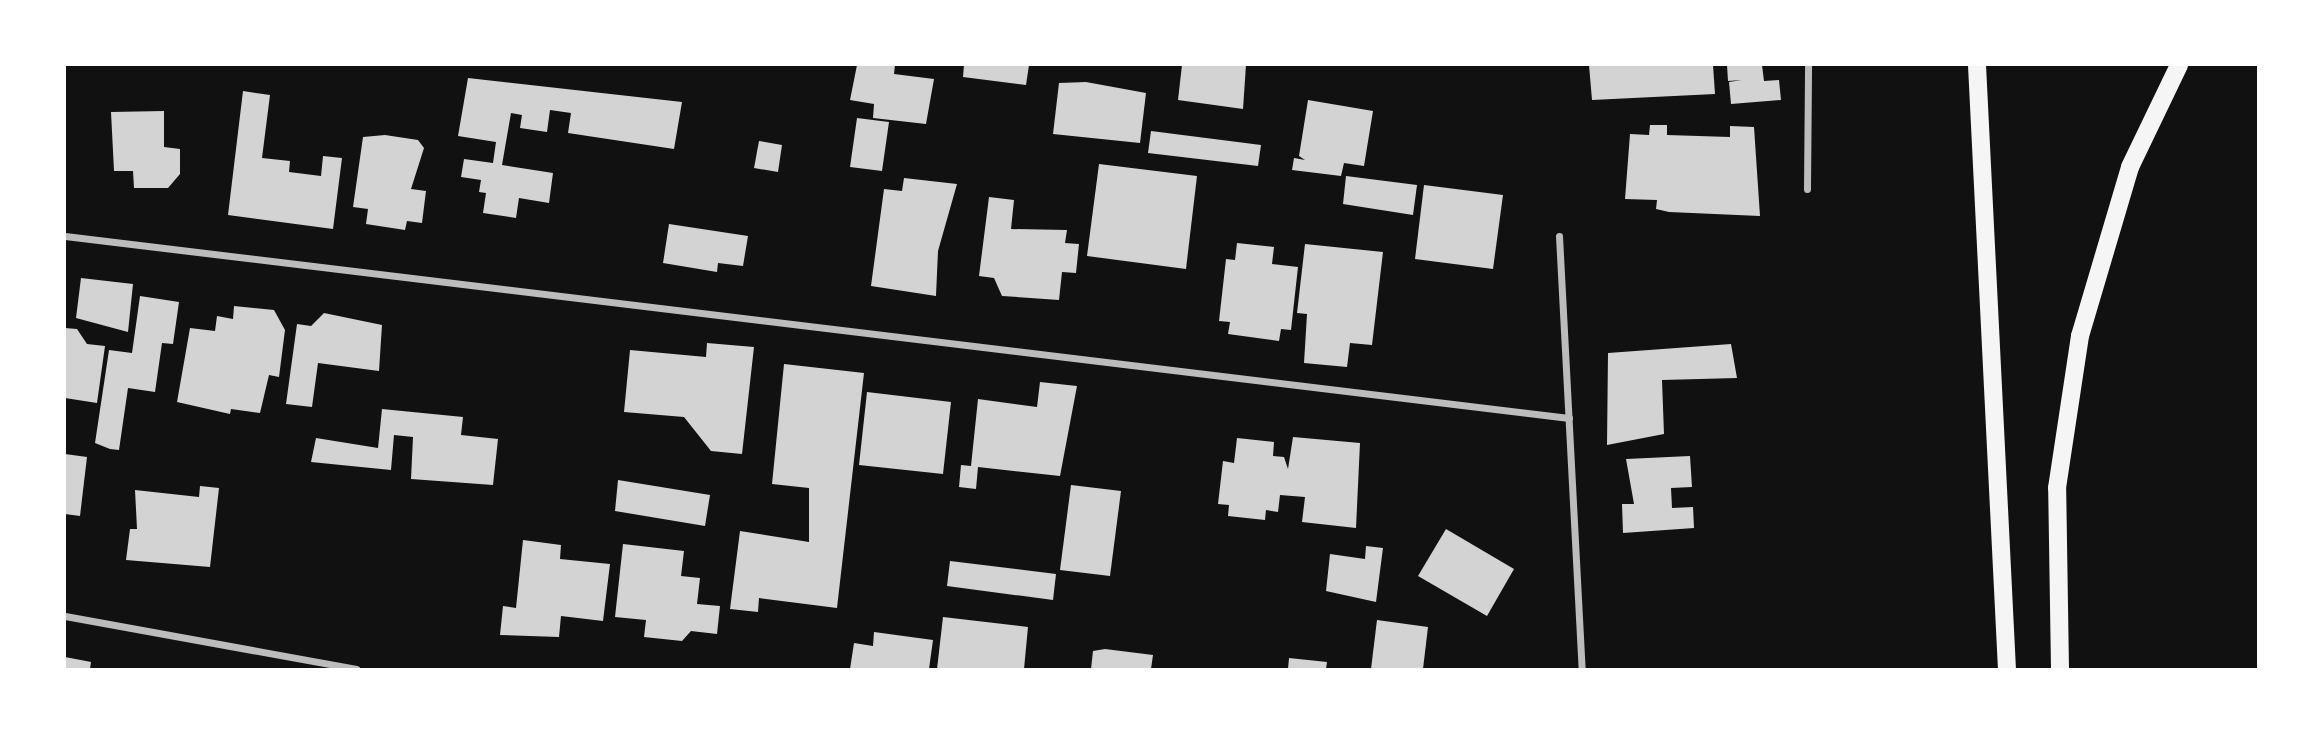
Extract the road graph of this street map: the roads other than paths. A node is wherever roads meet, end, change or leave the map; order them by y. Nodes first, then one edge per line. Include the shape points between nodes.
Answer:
1 (1808, 65) edge
2 (1977, 65) edge
3 (2179, 65) edge
4 (1807, 189) dead end
5 (65, 236) edge
6 (1559, 236) dead end
7 (1569, 418) junction
8 (65, 616) edge
9 (355, 669) edge
10 (1582, 669) edge
11 (2007, 669) edge
12 (2060, 669) edge

1 - 4 street
2 - 11 main road
3 - 12 main road via 2130,167 2080,336 2057,488
5 - 7 street
6 - 7 street
7 - 10 street
8 - 9 street

